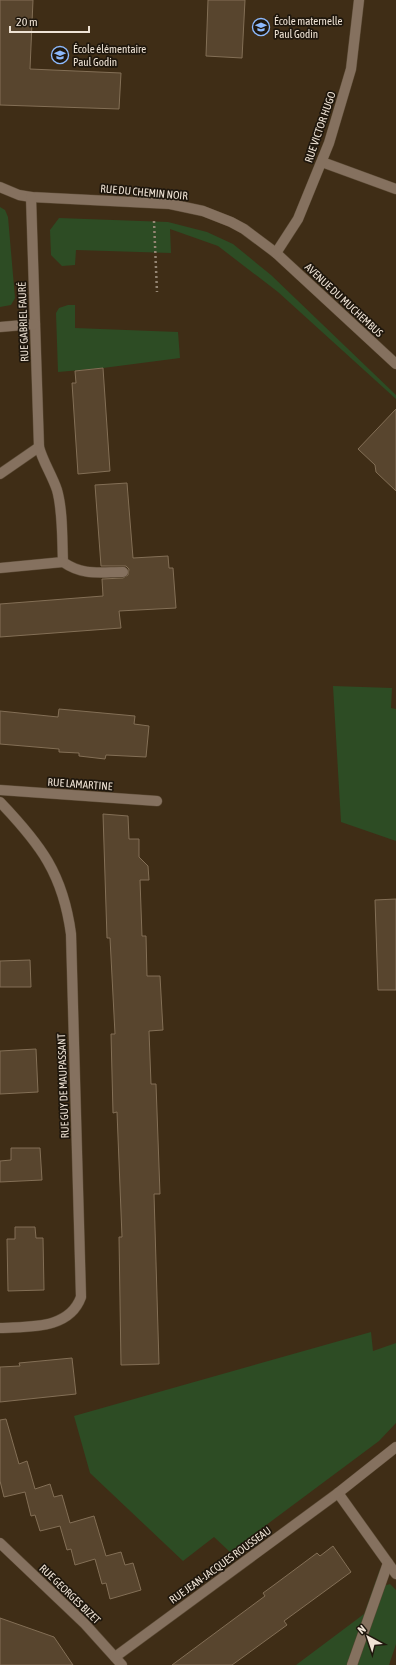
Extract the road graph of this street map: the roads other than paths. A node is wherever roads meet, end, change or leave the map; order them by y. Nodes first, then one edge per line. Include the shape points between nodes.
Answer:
1 (359, 0) edge
2 (322, 162) junction
3 (0, 188) edge
4 (396, 189) edge
5 (31, 197) junction
6 (276, 253) junction
7 (35, 324) junction
8 (0, 327) edge
9 (396, 364) edge
10 (39, 447) junction
11 (0, 474) edge
12 (63, 562) junction
13 (0, 568) edge
14 (123, 572) dead end
15 (0, 790) edge
16 (157, 801) dead end
17 (0, 802) edge
18 (0, 1328) edge
19 (396, 1446) edge
20 (338, 1493) junction
21 (0, 1543) edge
22 (388, 1563) junction
23 (396, 1574) edge
24 (118, 1661) edge
25 (352, 1665) edge

1 - 2 street, RUE VICTOR HUGO via 351,69
2 - 4 street
2 - 6 street, RUE VICTOR HUGO via 298,219
3 - 5 street, RUE DU CHEMIN NOIR
5 - 6 street, RUE DU CHEMIN NOIR via 184,206 218,216 244,229
5 - 7 street, RUE GABRIEL FAURÉ
6 - 9 street, AVENUE DU MUCHEMBUS
7 - 8 street
7 - 10 street, RUE GABRIEL FAURÉ
10 - 11 street
10 - 12 street, RUE GABRIEL FAURÉ via 57,489
12 - 13 street
12 - 14 street via 73,569 86,573
15 - 16 street, RUE LAMARTINE
17 - 18 street, RUE GUY DE MAUPASSANT via 21,824 47,859 63,895 69,921 81,1297 73,1312 56,1322
19 - 20 street, RUE JEAN-JACQUES ROUSSEAU
20 - 22 street
20 - 24 street, RUE JEAN-JACQUES ROUSSEAU
21 - 24 street, RUE GEORGES BIZET via 85,1624
22 - 23 street
22 - 25 street

